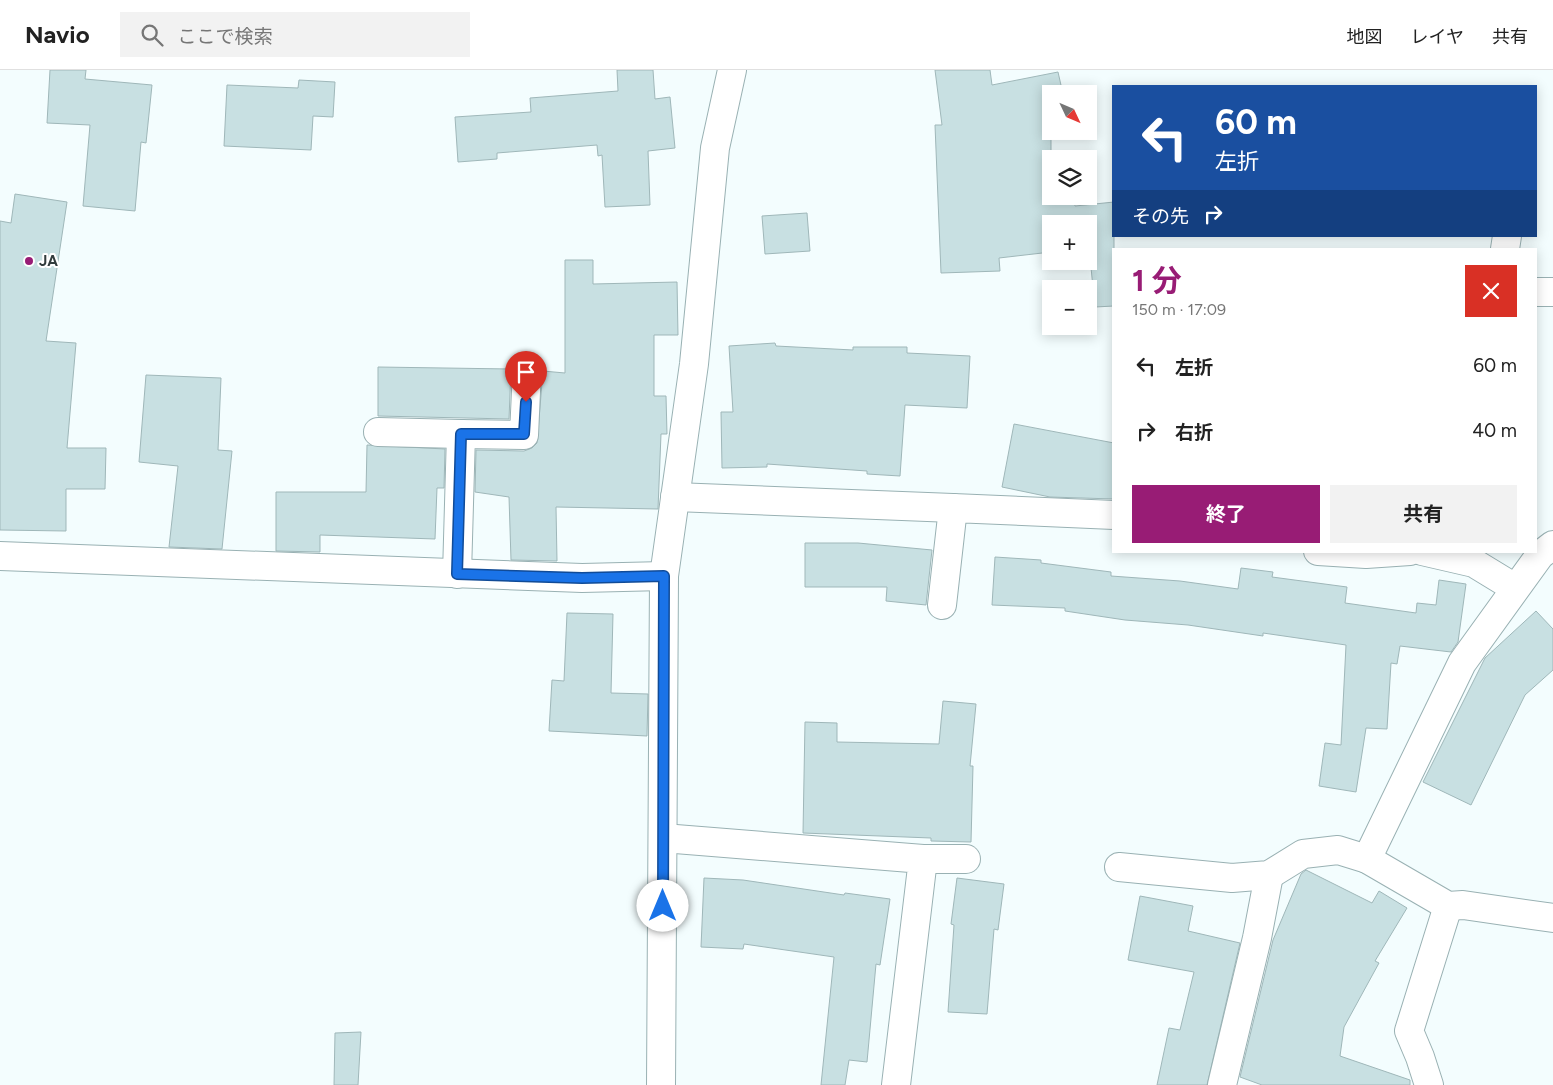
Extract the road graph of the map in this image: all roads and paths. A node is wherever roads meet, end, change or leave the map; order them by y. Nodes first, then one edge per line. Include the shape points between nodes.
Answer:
1 (732, 70) edge
2 (1537, 292) edge
3 (1553, 292) edge
4 (527, 369) dead end
5 (378, 432) dead end
6 (461, 434) junction
7 (675, 497) junction
8 (953, 508) junction
9 (1112, 515) edge
10 (1553, 545) edge
11 (1350, 553) edge
12 (1381, 553) edge
13 (1431, 553) edge
14 (0, 556) edge
15 (457, 574) junction
16 (664, 576) junction
17 (1515, 588) junction
18 (942, 605) dead end
19 (663, 838) junction
20 (923, 859) junction
21 (966, 859) dead end
22 (1367, 859) junction
23 (1119, 867) dead end
24 (1269, 875) junction
25 (1448, 906) junction
26 (1553, 918) edge
27 (661, 1085) edge
28 (896, 1085) edge
29 (1222, 1085) edge
30 (1428, 1085) edge

1 - 7 street via 715,148 694,364
2 - 3 street
4 - 6 street via 524,434
5 - 6 street
6 - 15 street
7 - 8 street
7 - 16 street
8 - 9 street
8 - 18 street
10 - 17 street via 1540,555
11 - 12 street
13 - 17 street via 1474,563
14 - 15 street
15 - 16 street via 582,578
16 - 19 street
17 - 22 street via 1462,663
19 - 20 street
19 - 27 street
20 - 21 street
20 - 28 street
22 - 24 street via 1338,850 1304,854
22 - 25 street
23 - 24 street via 1232,878
24 - 29 street
25 - 26 street via 1463,905
25 - 30 street via 1409,1030

